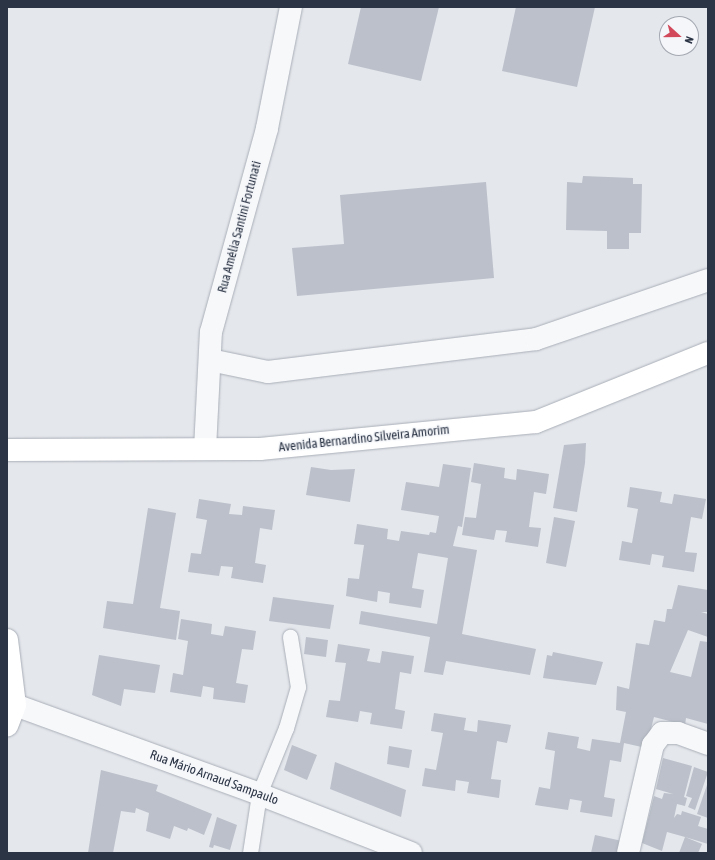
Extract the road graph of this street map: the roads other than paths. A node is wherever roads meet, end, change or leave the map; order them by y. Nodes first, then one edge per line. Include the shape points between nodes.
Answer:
1 (290, 7) edge
2 (708, 280) edge
3 (708, 353) edge
4 (210, 360) junction
5 (205, 449) junction
6 (7, 450) edge
7 (290, 637) dead end
8 (7, 640) edge
9 (15, 705) junction
10 (7, 726) edge
11 (708, 744) edge
12 (260, 794) junction
13 (250, 853) edge
14 (411, 853) edge
15 (628, 853) edge

1 - 4 street, Rua Amélia Santini Fortunati via 267,128 211,332
2 - 4 street via 536,339 268,372
3 - 5 main road, Avenida Bernardino Silveira Amorim via 536,422 260,449
4 - 5 street, Rua Amélia Santini Fortunati
5 - 6 main road, Avenida Bernardino Silveira Amorim
7 - 12 lane via 298,687 286,728
8 - 9 main road
9 - 10 main road
9 - 12 street, Rua Mário Arnaud Sampaulo
11 - 15 street via 678,733 662,733 653,745
12 - 13 lane
12 - 14 street, Rua Mário Arnaud Sampaulo

